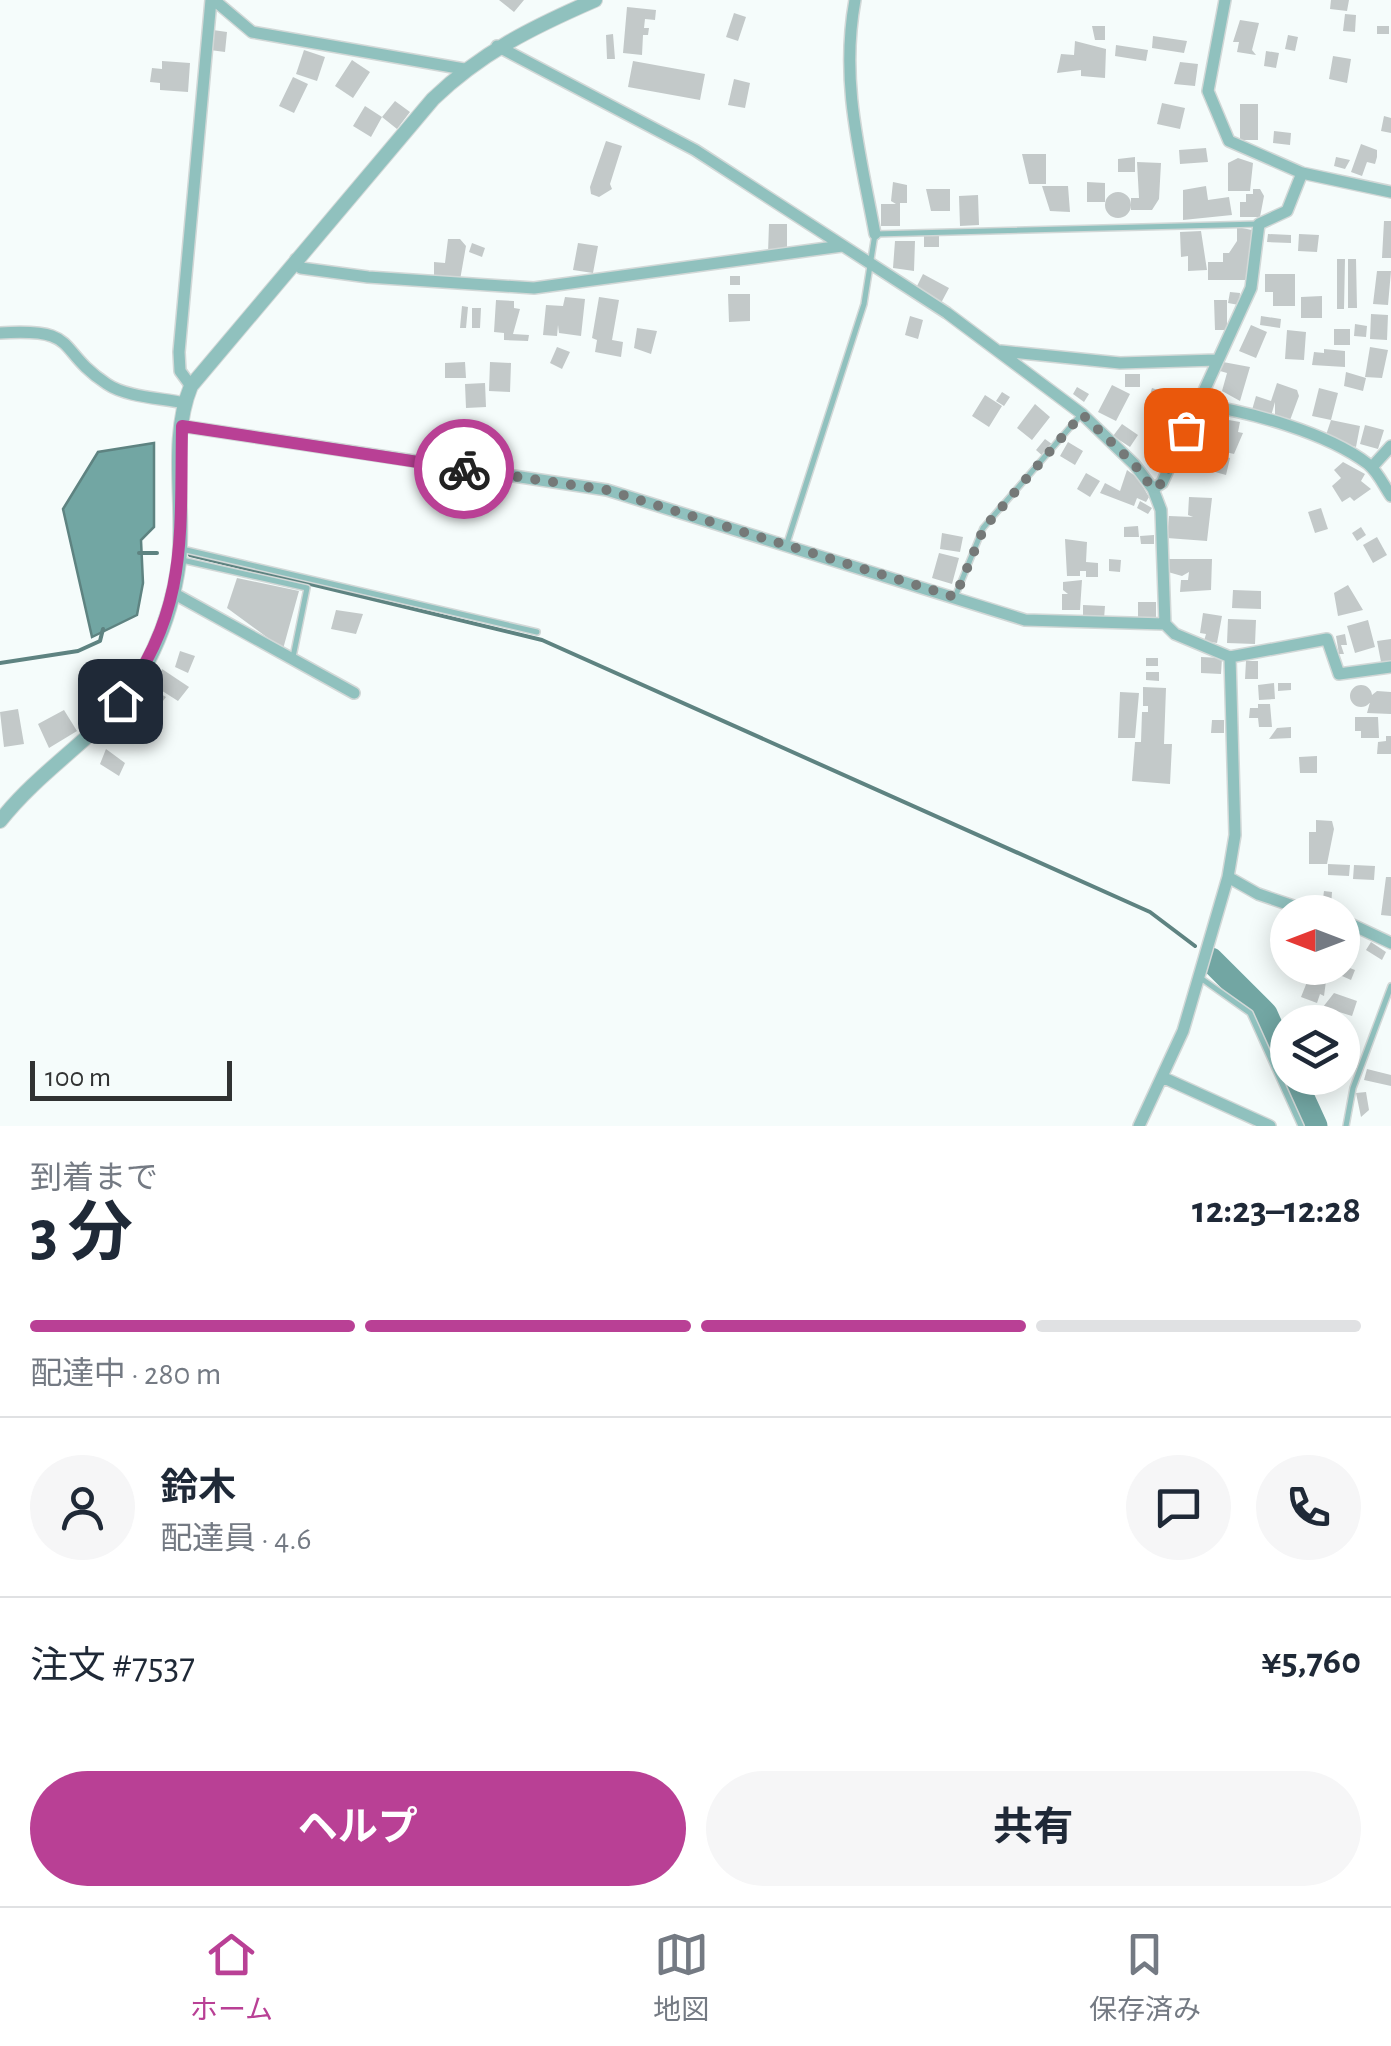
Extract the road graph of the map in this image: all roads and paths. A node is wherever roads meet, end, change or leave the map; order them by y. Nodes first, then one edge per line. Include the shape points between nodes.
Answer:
1 (212, 0) edge
2 (596, 0) edge
3 (856, 0) edge
4 (1225, 0) edge
5 (497, 46) junction
6 (464, 69) junction
7 (1302, 172) junction
8 (1391, 192) edge
9 (1259, 224) junction
10 (875, 234) junction
11 (842, 246) junction
12 (296, 259) junction
13 (872, 266) junction
14 (0, 334) edge
15 (997, 350) junction
16 (1218, 360) junction
17 (192, 386) junction
18 (184, 403) junction
19 (1198, 404) junction
20 (1082, 414) junction
21 (182, 426) junction
22 (1391, 446) edge
23 (1372, 466) junction
24 (1153, 489) junction
25 (1391, 496) edge
26 (787, 543) junction
27 (179, 554) junction
28 (173, 593) junction
29 (955, 597) junction
30 (1166, 624) junction
31 (537, 632) dead end
32 (1230, 656) junction
33 (292, 659) junction
34 (1391, 667) edge
35 (354, 693) dead end
36 (0, 821) edge
37 (1228, 877) junction
38 (1270, 898) edge
39 (1360, 928) edge
40 (1391, 943) edge
41 (1199, 977) junction
42 (1391, 986) edge
43 (1162, 1078) junction
44 (1139, 1126) edge
45 (1270, 1126) edge
46 (1302, 1126) edge
47 (1346, 1126) edge

1 - 6 street via 252,32
1 - 17 street via 179,352 184,380
2 - 5 street
3 - 10 street via 846,48
4 - 7 street via 1208,91 1229,141
5 - 6 street
5 - 11 street via 694,150
6 - 12 street
7 - 8 street
7 - 9 street via 1287,211
9 - 10 lane
9 - 16 street via 1251,288
10 - 13 lane
11 - 12 street via 534,288 368,278 301,268
11 - 13 street
12 - 17 street
13 - 15 street
13 - 26 lane
14 - 18 street via 60,337 110,386
15 - 16 street via 1120,363
15 - 20 street
16 - 19 street
17 - 18 street
18 - 21 street
19 - 23 street via 1240,411 1342,448
19 - 24 street via 1162,483
20 - 24 street
20 - 29 lane via 984,528
21 - 26 street via 607,490
21 - 27 street
22 - 23 street
23 - 25 street
24 - 30 street
26 - 29 street
27 - 28 street
27 - 31 lane
27 - 33 lane via 307,588
28 - 33 street
28 - 36 street via 161,638 136,681 104,722
29 - 30 street via 1045,623
30 - 32 street
32 - 34 street via 1327,639 1339,674
32 - 37 street via 1235,834
33 - 35 street
37 - 38 street
37 - 41 street
39 - 40 street
41 - 43 street
41 - 46 lane via 1250,1013
42 - 47 lane
43 - 44 street
43 - 45 street

